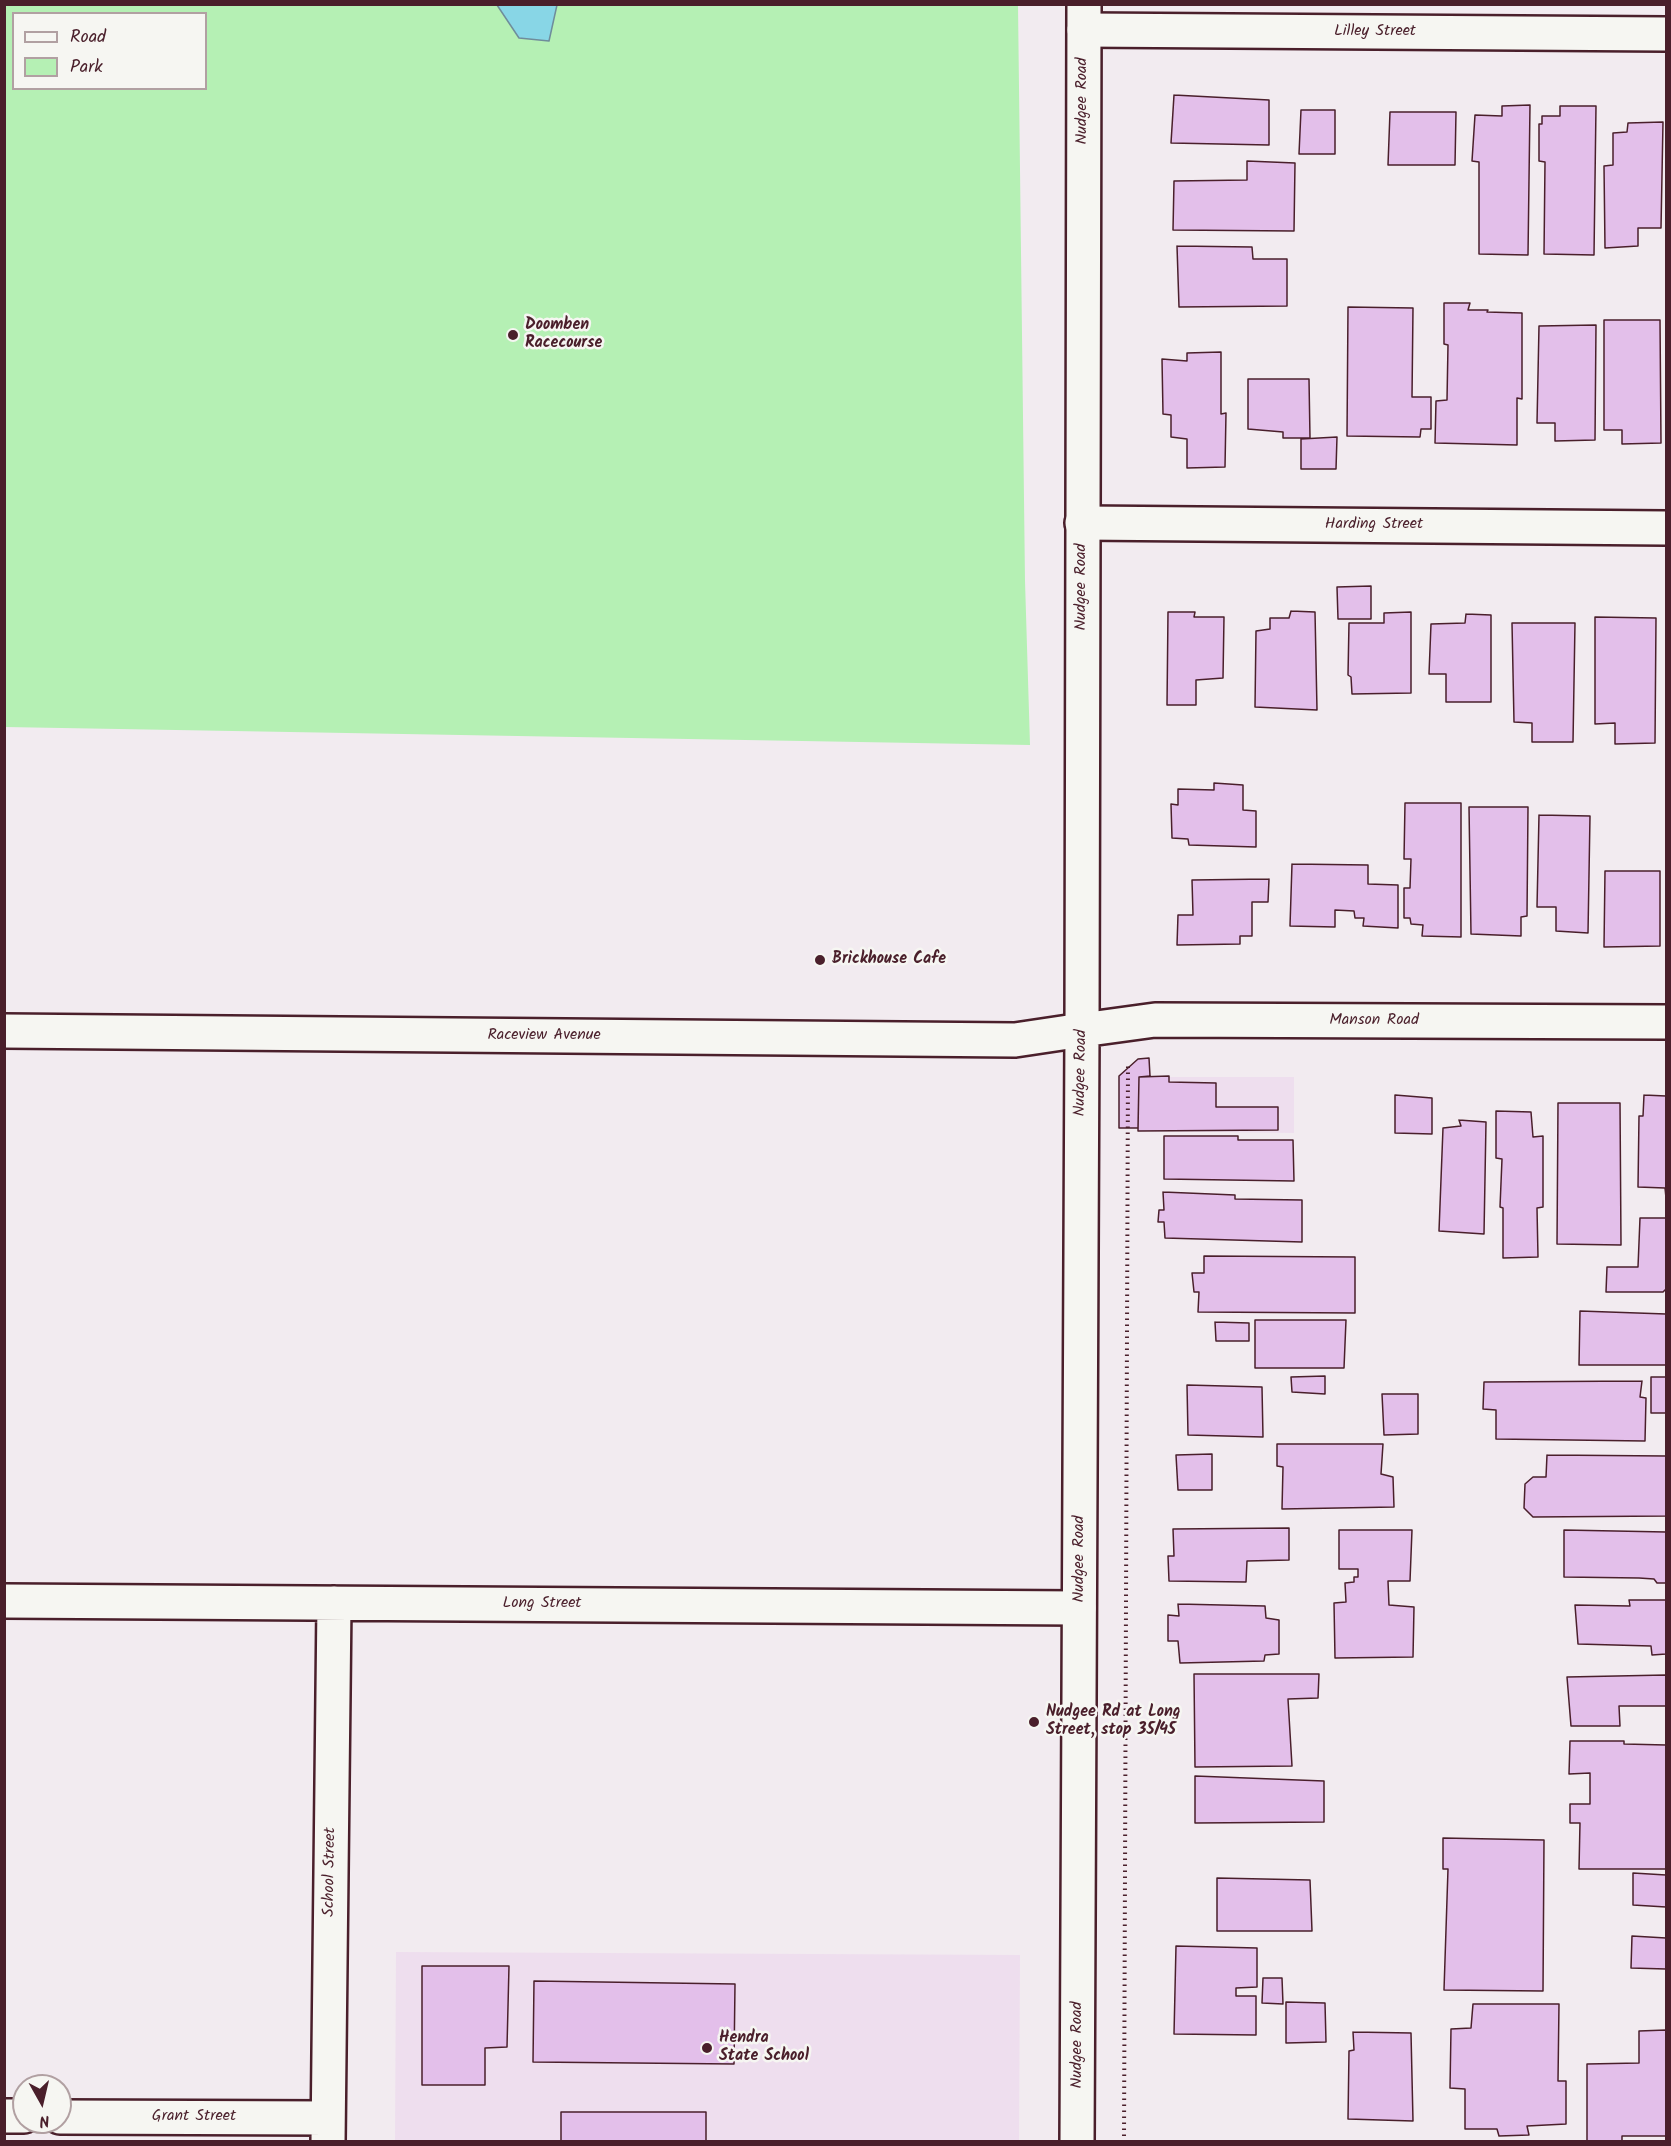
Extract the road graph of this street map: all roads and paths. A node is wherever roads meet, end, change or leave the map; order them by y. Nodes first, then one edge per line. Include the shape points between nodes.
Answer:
1 (1084, 17) edge
2 (1666, 34) edge
3 (1082, 523) junction
4 (1666, 528) edge
5 (1666, 1022) edge
6 (1082, 1030) junction
7 (4, 1031) edge
8 (1128, 1064) dead end
9 (4, 1601) edge
10 (334, 1603) junction
11 (1079, 1608) junction
12 (72, 2117) edge
13 (328, 2130) edge
14 (1077, 2142) edge
15 (1124, 2142) edge

1 - 2 street, Lilley Street
1 - 3 street, Nudgee Road
3 - 4 street, Harding Street
3 - 6 street, Nudgee Road
5 - 6 street, Manson Road via 1155,1020
6 - 7 street, Raceview Avenue via 1015,1040
6 - 11 street, Nudgee Road
8 - 15 path
9 - 10 street, Long Street
10 - 11 street, Long Street
10 - 13 street, School Street
11 - 14 street, Nudgee Road
12 - 13 street, Grant Street

